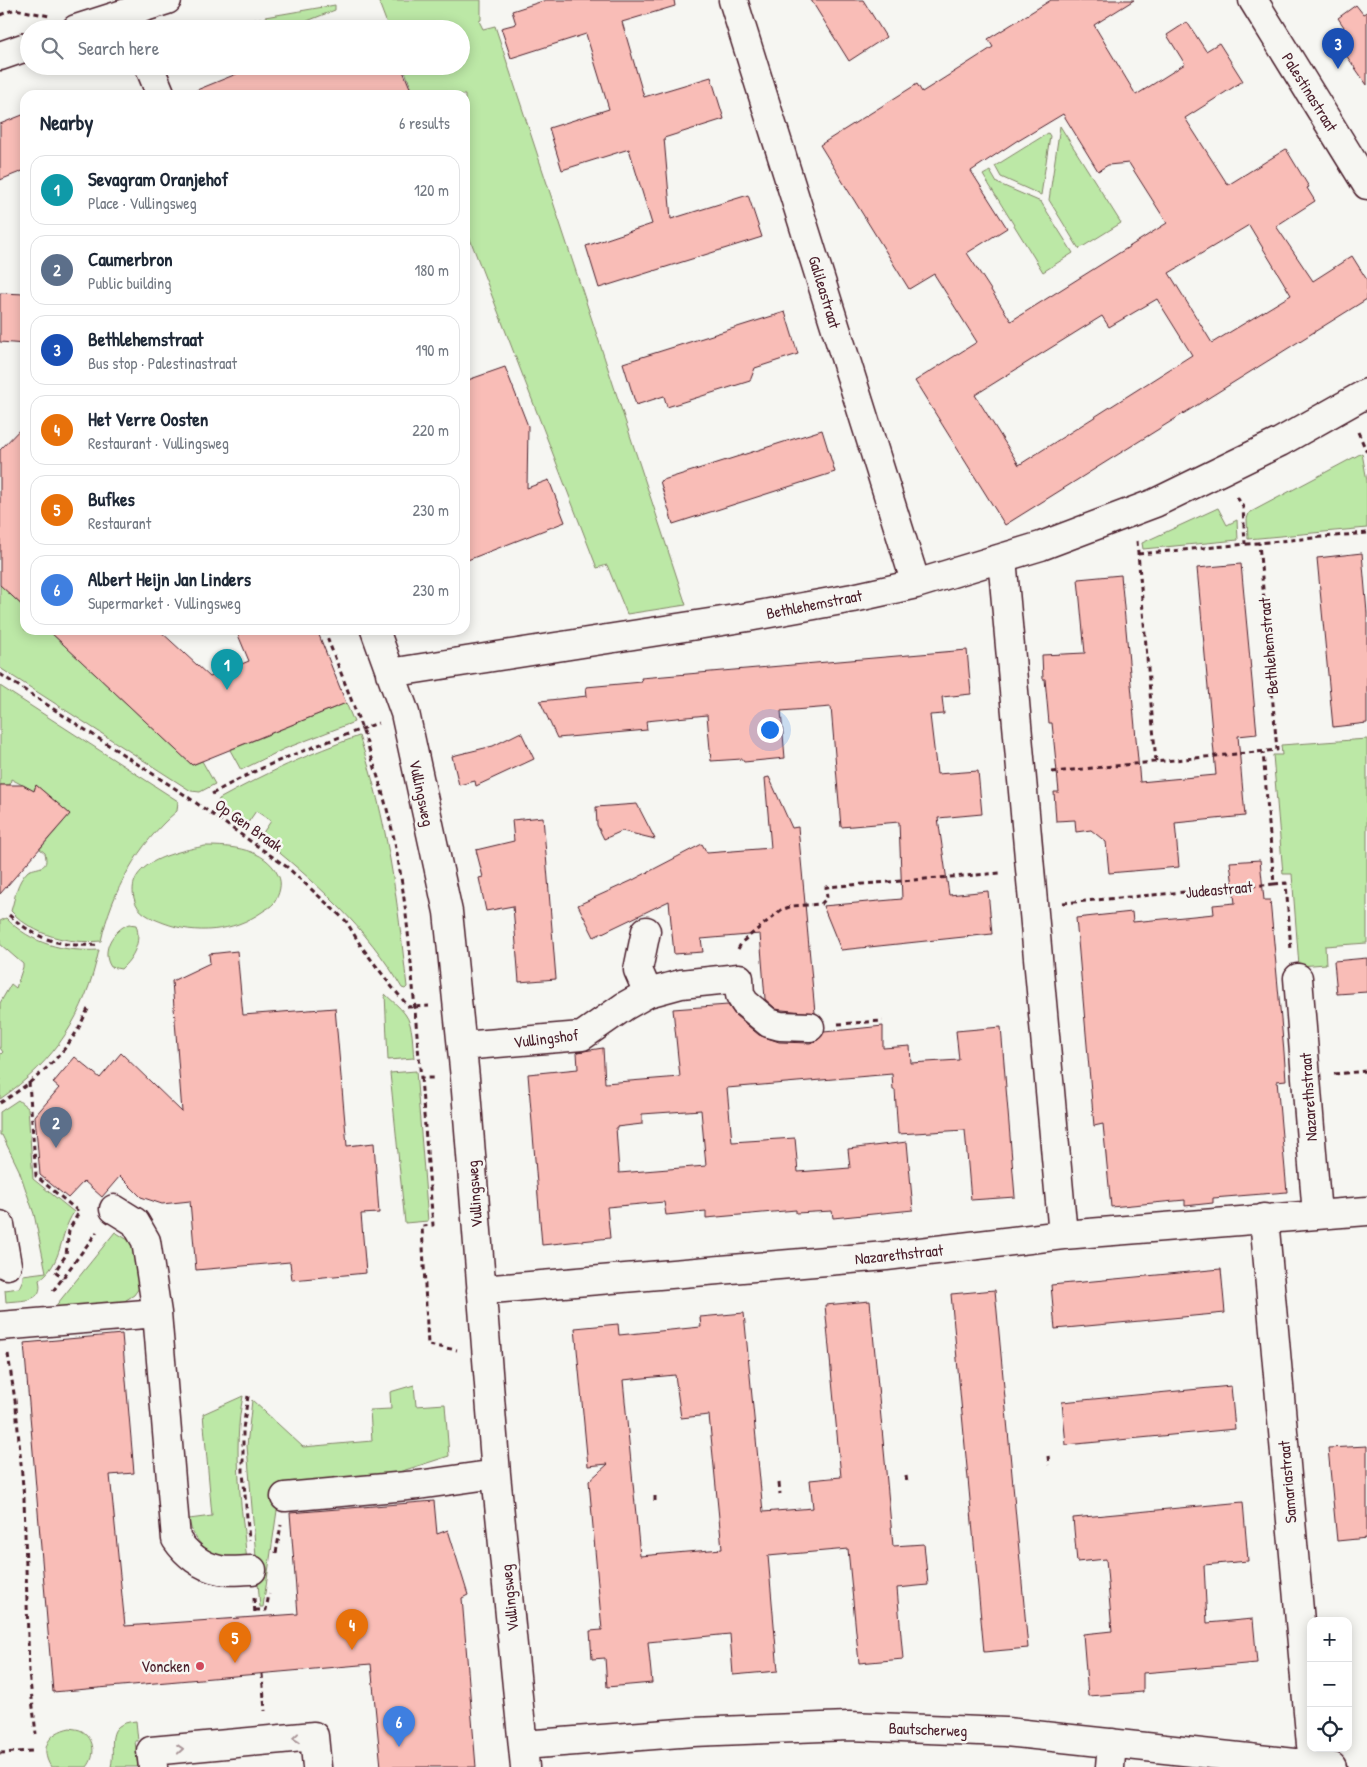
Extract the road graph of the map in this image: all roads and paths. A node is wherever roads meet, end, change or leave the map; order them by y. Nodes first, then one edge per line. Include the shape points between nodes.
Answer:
1 (167, 0) edge
2 (733, 0) edge
3 (1254, 0) edge
4 (123, 14) edge
5 (0, 15) edge
6 (55, 20) edge
7 (104, 20) edge
8 (20, 49) edge
9 (0, 56) edge
10 (153, 75) edge
11 (159, 90) edge
12 (1367, 185) edge
13 (1367, 393) edge
14 (1220, 471) junction
15 (1367, 533) edge
16 (1259, 543) junction
17 (1245, 544) junction
18 (1002, 558) junction
19 (916, 584) junction
20 (326, 635) edge
21 (376, 635) edge
22 (390, 673) junction
23 (0, 674) edge
24 (405, 713) junction
25 (362, 729) junction
26 (1263, 752) junction
27 (1156, 762) junction
28 (1020, 774) junction
29 (212, 794) dead end
30 (1029, 870) junction
31 (1274, 884) junction
32 (1032, 906) junction
33 (9, 915) dead end
34 (646, 931) dead end
35 (100, 945) dead end
36 (739, 978) junction
37 (1298, 978) joint
38 (648, 992) junction
39 (458, 1005) junction
40 (414, 1006) junction
41 (88, 1009) dead end
42 (883, 1021) dead end
43 (810, 1027) joint
44 (462, 1046) junction
45 (420, 1078) junction
46 (465, 1078) junction
47 (29, 1082) junction
48 (0, 1103) edge
49 (114, 1209) joint
50 (1367, 1211) edge
51 (1317, 1215) junction
52 (1264, 1218) junction
53 (0, 1226) edge
54 (1063, 1235) junction
55 (7, 1265) dead end
56 (63, 1278) junction
57 (481, 1290) junction
58 (157, 1313) junction
59 (11, 1325) edge
60 (486, 1355) junction
61 (248, 1396) dead end
62 (1048, 1456) dead end
63 (1049, 1465) dead end
64 (496, 1474) junction
65 (906, 1476) dead end
66 (779, 1483) dead end
67 (907, 1483) dead end
68 (780, 1494) dead end
69 (655, 1496) dead end
70 (285, 1497) dead end
71 (655, 1505) dead end
72 (252, 1570) junction
73 (255, 1616) dead end
74 (262, 1674) dead end
75 (36, 1734) dead end
76 (268, 1741) junction
77 (32, 1752) dead end
78 (0, 1753) edge
79 (1111, 1755) edge
80 (226, 1756) edge
81 (524, 1756) edge
82 (1317, 1756) edge
83 (153, 1767) edge
84 (317, 1767) edge

1 - 4 street
2 - 19 street, Galileastraat
3 - 12 street, Palestinastraat
4 - 7 street
5 - 6 path via 15,9
8 - 9 street
10 - 11 street
13 - 14 street, Bethlehemstraat via 1280,442
14 - 17 path via 1243,507
14 - 18 street, Bethlehemstraat via 1147,506
15 - 16 path
16 - 17 path
16 - 26 path, Bethlehemstraat via 1277,750
17 - 27 path via 1138,554
18 - 19 street, Bethlehemstraat
18 - 28 street
19 - 22 street, Bethlehemstraat via 748,617
20 - 25 path
21 - 22 street, Vullingsweg
22 - 24 street, Vullingsweg
23 - 40 path, Op Gen Braak via 182,793 287,867 346,921 392,987 409,1007
24 - 25 path, Op Gen Braak
24 - 39 street, Vullingsweg via 448,912
25 - 29 path, Op Gen Braak via 290,756
25 - 40 path via 400,870
26 - 27 path
26 - 31 path, Judeastraat
27 - 28 path
28 - 30 street
30 - 32 street
30 - 36 path via 826,887 827,898 821,904 785,908 742,942 738,949
31 - 32 path, Judeastraat
31 - 37 path via 1286,883 1292,967
32 - 54 street
33 - 35 path via 43,939
34 - 38 street via 638,970
36 - 38 street, Vullingshof via 681,984
36 - 43 street via 740,995 745,1003 769,1023
37 - 51 street, Nazarethstraat
38 - 44 street, Vullingshof via 582,1036
39 - 40 path
39 - 44 street, Vullingsweg
40 - 45 path
41 - 47 path via 71,1040
42 - 43 path
44 - 46 street, Vullingsweg
45 - 46 path
45 - 60 path via 433,1225 422,1226 428,1345
46 - 57 street, Vullingsweg
47 - 48 path
47 - 56 path via 36,1176 79,1212 69,1230 66,1255 55,1271
49 - 56 path
49 - 58 street via 135,1222 146,1240
50 - 51 street, Nazarethstraat
51 - 52 street, Nazarethstraat
52 - 54 street, Nazarethstraat
52 - 82 street, Samariastraat
53 - 55 street
54 - 57 street, Nazarethstraat via 886,1256
56 - 59 path
57 - 60 street, Vullingsweg
58 - 59 street
58 - 72 street via 176,1539 183,1551 208,1567 221,1571
59 - 75 path via 24,1498 29,1672
60 - 64 street, Vullingsweg
61 - 72 path via 243,1455
62 - 63 path
64 - 70 street via 418,1486
64 - 81 street, Vullingsweg
65 - 67 path
66 - 68 path
69 - 71 path
72 - 73 path
74 - 76 path
76 - 80 street
84 -> 76 street via 314,1736
77 - 78 path
79 - 81 street, Bautscherweg via 1006,1732 849,1726 692,1732
79 - 82 street, Bautscherweg
83 -> 80 street via 151,1752

